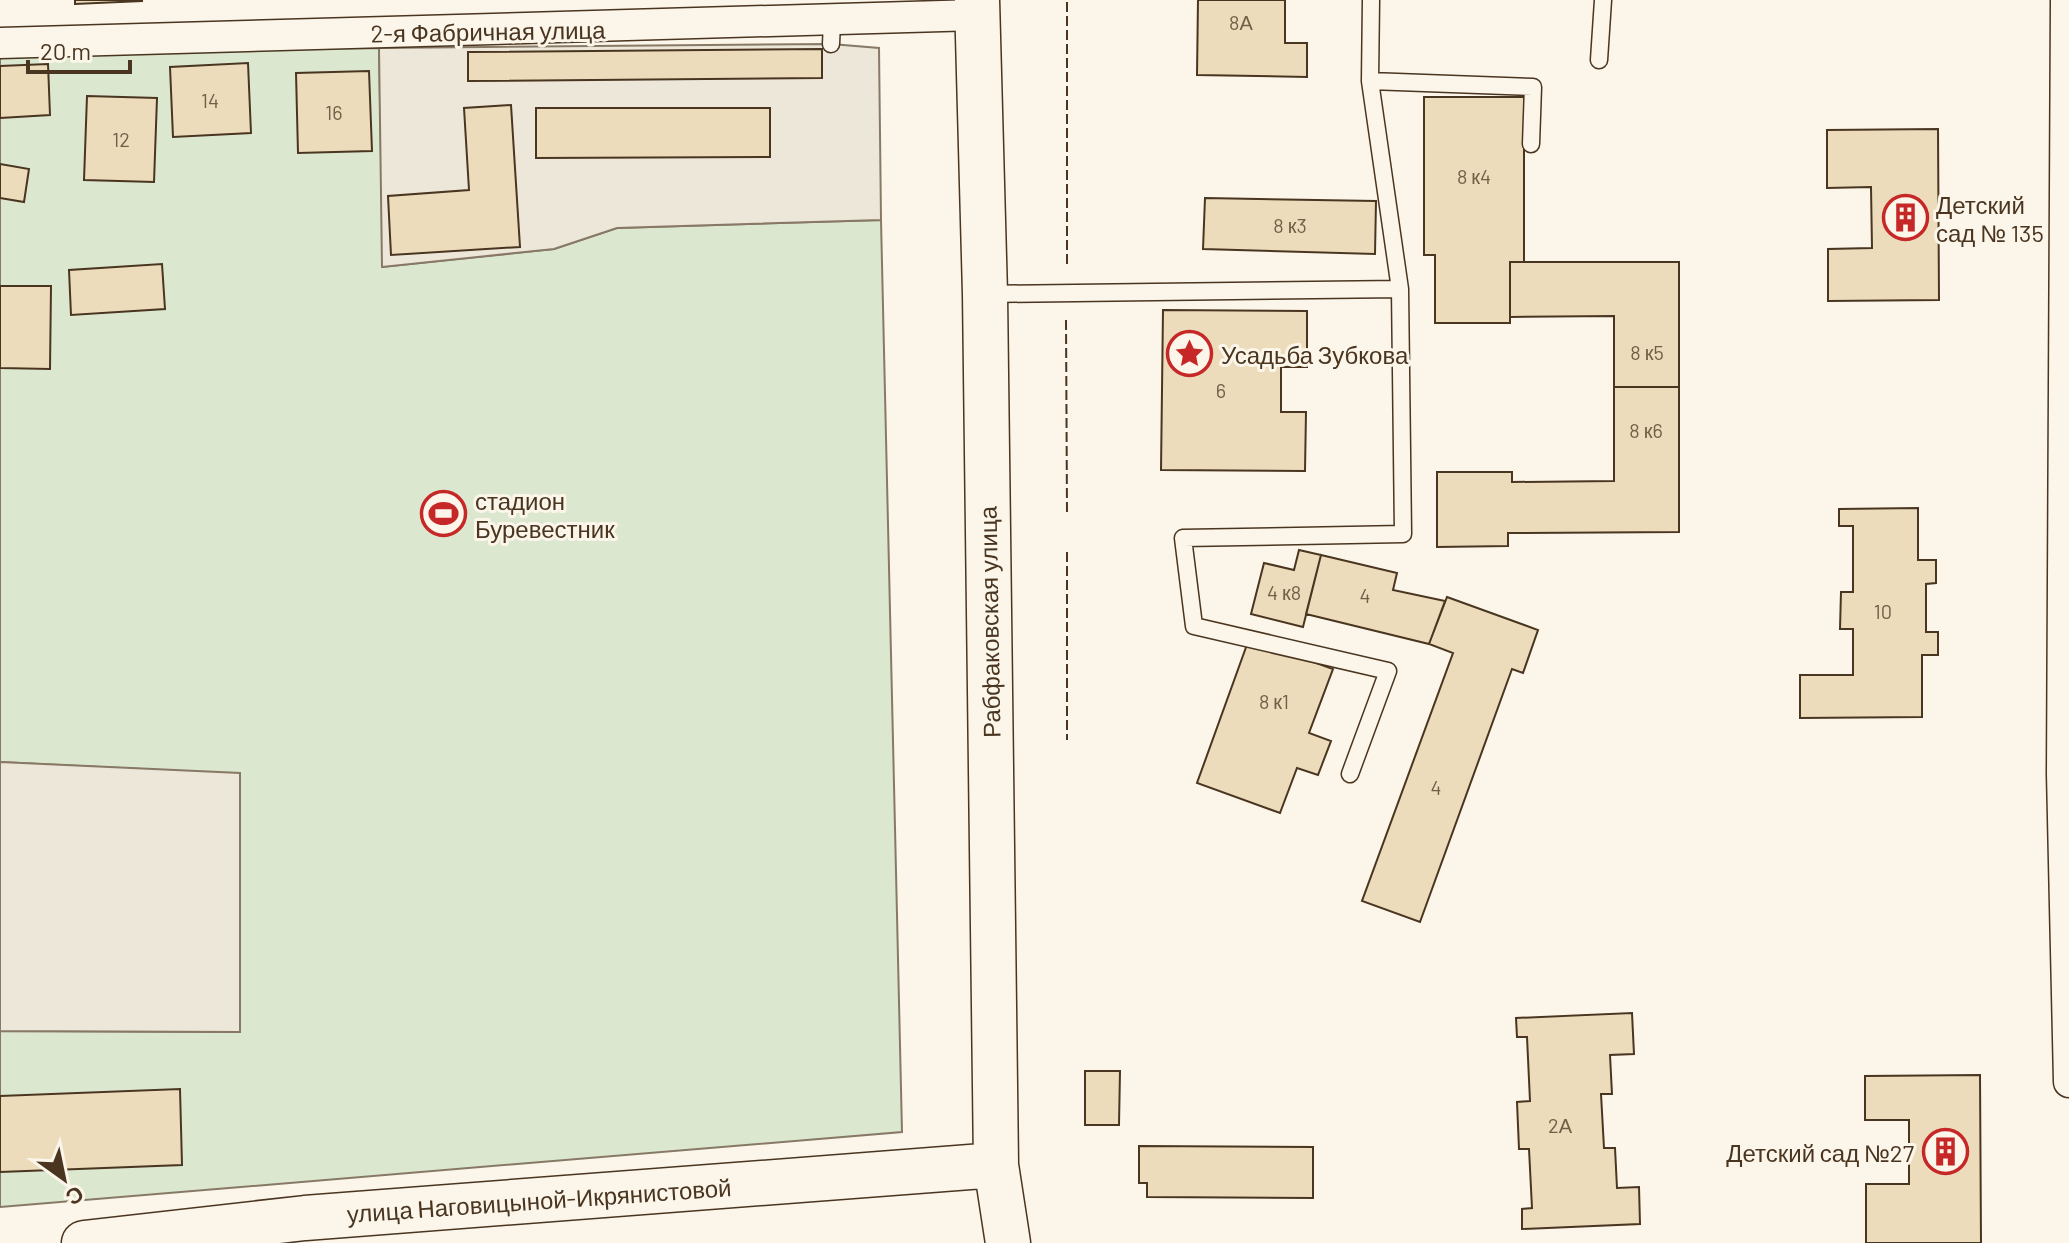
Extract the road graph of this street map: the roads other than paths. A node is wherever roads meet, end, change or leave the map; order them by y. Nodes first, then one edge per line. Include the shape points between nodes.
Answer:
1 (1371, 0) edge
2 (1603, 0) edge
3 (2066, 0) edge
4 (977, 8) edge
5 (0, 43) edge
6 (1599, 60) dead end
7 (1370, 81) junction
8 (1531, 144) dead end
9 (1400, 289) junction
10 (985, 294) junction
11 (1350, 774) dead end
12 (2069, 1082) edge
13 (996, 1165) junction
14 (84, 1243) edge
15 (1008, 1243) edge

1 - 7 lane
2 - 6 lane
3 - 12 street via 2062,774
4 - 5 street, 2-я Фабричная улица via 831,33
4 - 10 main road, Рабфаковская улица
7 - 8 lane via 1533,87
7 - 9 lane
9 - 10 lane
9 - 11 lane via 1403,534 1183,538 1194,626 1388,671
10 - 13 main road, Рабфаковская улица
13 - 14 main road, улица Наговицыной-Икрянистовой via 305,1218
13 - 15 main road, Рабфаковская улица

